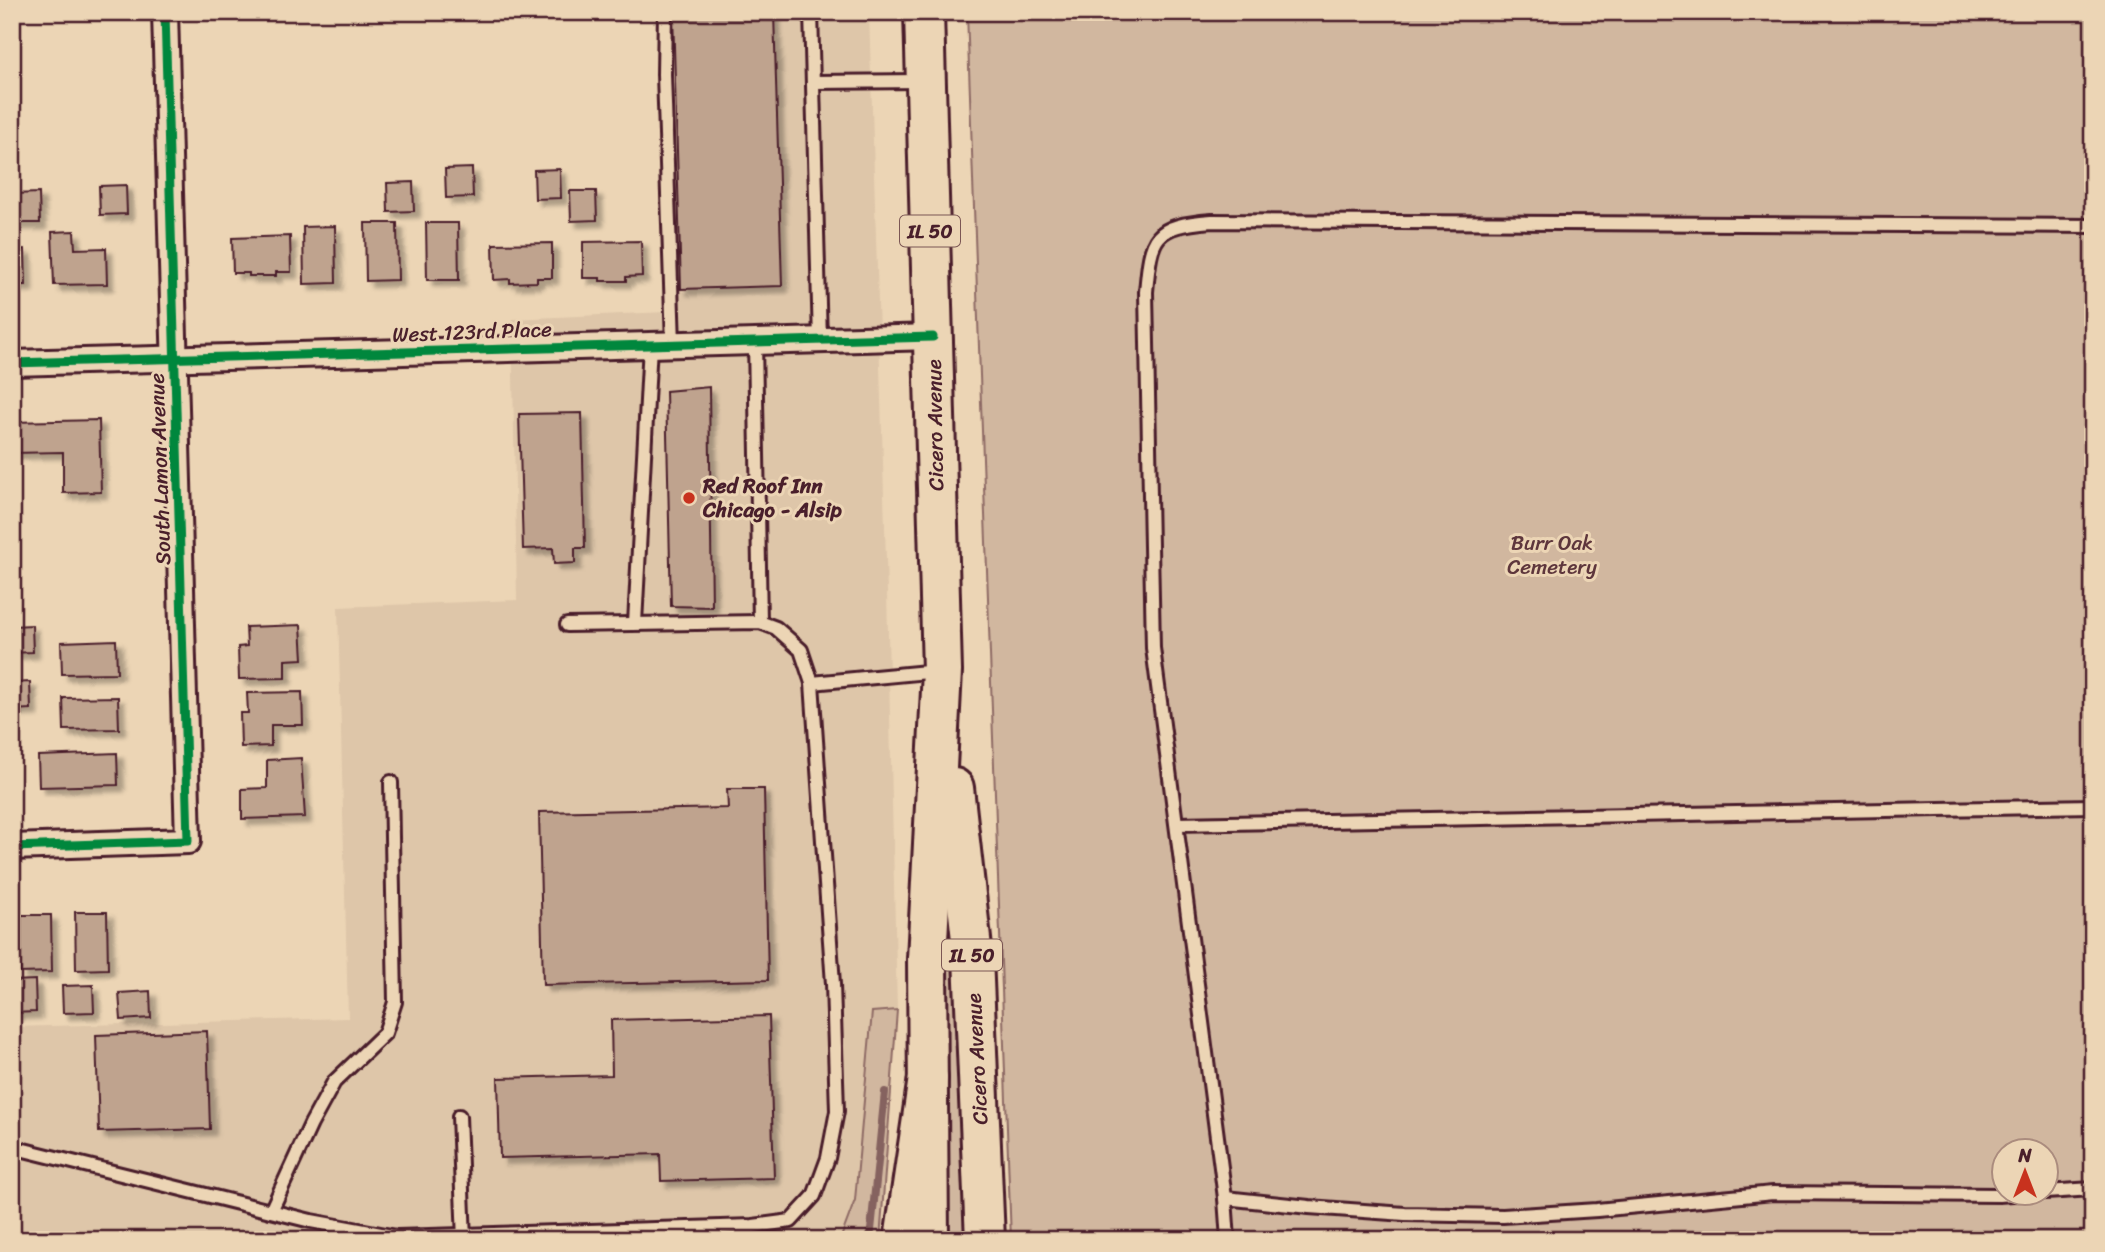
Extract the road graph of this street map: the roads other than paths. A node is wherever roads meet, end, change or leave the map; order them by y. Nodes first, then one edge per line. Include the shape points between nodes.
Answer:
1 (165, 12) edge
2 (665, 12) edge
3 (811, 12) edge
4 (924, 12) edge
5 (926, 80) junction
6 (813, 82) junction
7 (2093, 226) edge
8 (933, 337) junction
9 (821, 341) junction
10 (755, 342) junction
11 (662, 344) junction
12 (175, 357) junction
13 (12, 363) edge
14 (760, 622) junction
15 (635, 623) junction
16 (567, 625) dead end
17 (942, 671) junction
18 (812, 684) junction
19 (391, 782) dead end
20 (2093, 806) edge
21 (1177, 824) junction
22 (12, 847) edge
23 (928, 1078) junction
24 (459, 1116) dead end
25 (12, 1147) edge
26 (2093, 1189) edge
27 (2060, 1191) edge
28 (1990, 1195) edge
29 (1225, 1198) junction
30 (271, 1211) junction
31 (752, 1233) edge
32 (626, 1235) edge
33 (541, 1236) edge
34 (463, 1237) edge
35 (398, 1238) edge
36 (904, 1240) edge
37 (929, 1240) edge
38 (985, 1240) edge
39 (1228, 1240) edge

1 - 12 street, South Lamon Avenue
2 - 11 lane
3 - 6 lane
4 - 5 main road, Cicero Avenue / IL 50
5 - 6 lane
5 - 8 main road, Cicero Avenue / IL 50
6 - 9 lane
7 - 21 lane via 1212,221 1166,229 1152,247 1146,292 1153,648
8 - 9 street, West 123rd Place
8 - 17 main road, Cicero Avenue / IL 50
9 - 10 street, West 123rd Place
10 - 11 street, West 123rd Place
10 - 14 lane
11 - 12 street, West 123rd Place
11 - 15 lane
12 - 13 street, West 123rd Place
12 - 22 street, South Lamon Avenue via 188,841
14 - 15 lane
14 - 18 lane via 776,628 801,650
15 - 16 lane
17 - 18 lane
17 - 23 main road, Cicero Avenue / IL 50 via 927,959
17 - 38 main road, Cicero Avenue / IL 50 via 972,957
18 - 31 lane via 837,1111 828,1158 814,1196 791,1221
19 - 30 lane via 395,1002 385,1032 334,1082
20 - 21 lane
21 - 29 lane
23 - 36 main road
23 - 37 main road, Cicero Avenue / IL 50
24 - 34 lane
25 - 30 lane
26 - 27 lane
28 - 29 lane via 1773,1193 1503,1216 1309,1208
29 - 39 lane
30 - 35 lane
31 - 32 lane
32 - 33 lane
33 - 34 lane
34 - 35 lane

